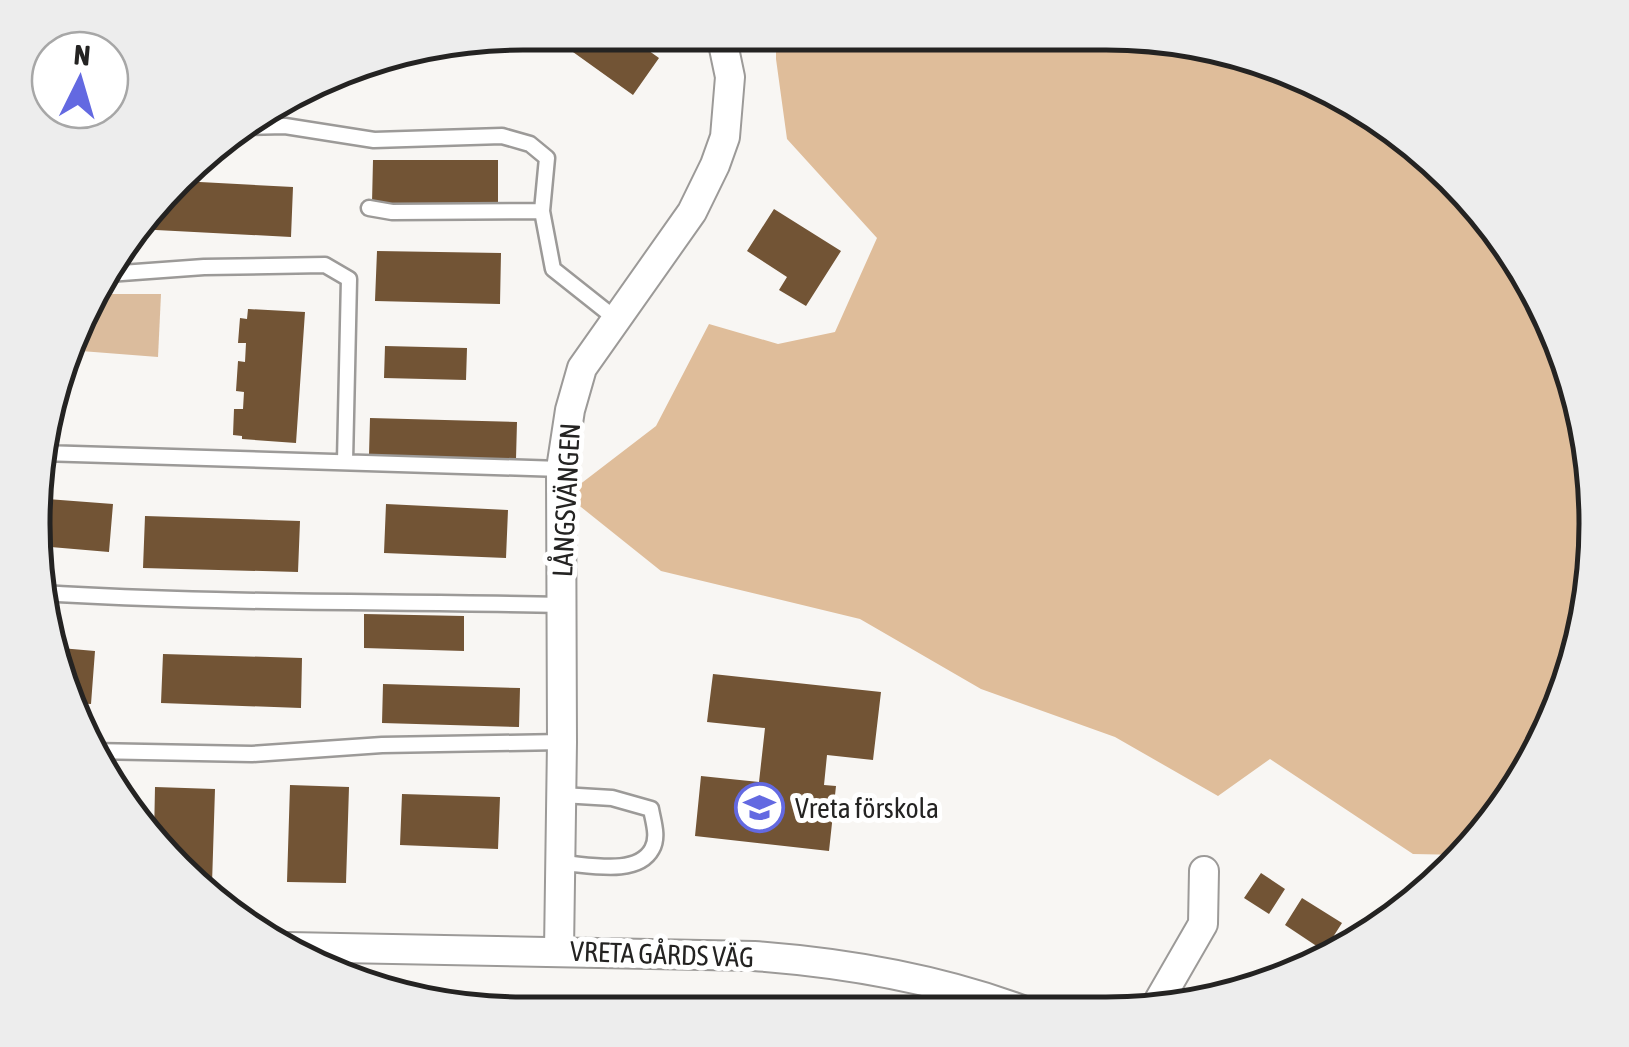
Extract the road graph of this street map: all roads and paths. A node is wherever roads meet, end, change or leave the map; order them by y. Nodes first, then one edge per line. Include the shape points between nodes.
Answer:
1 (724, 50) edge
2 (266, 126) edge
3 (369, 208) dead end
4 (542, 211) junction
5 (122, 273) edge
6 (616, 319) junction
7 (55, 453) edge
8 (345, 461) junction
9 (561, 469) junction
10 (55, 594) edge
11 (562, 605) junction
12 (562, 742) junction
13 (109, 751) edge
14 (562, 795) junction
15 (561, 862) junction
16 (1204, 872) dead end
17 (313, 947) edge
18 (558, 950) junction
19 (1163, 993) edge
20 (986, 997) edge

1 - 6 street, LÅNGSVÄNGEN via 730,77 720,151 692,212
2 - 4 lane via 374,140 516,138 546,158
3 - 4 lane
4 - 6 lane via 553,269
5 - 8 lane via 325,265 349,279
6 - 9 street, LÅNGSVÄNGEN via 582,368
7 - 8 lane
8 - 9 lane
9 - 11 street, LÅNGSVÄNGEN
10 - 11 lane via 193,602
11 - 12 street, LÅNGSVÄNGEN
12 - 13 lane via 252,754
12 - 14 street, LÅNGSVÄNGEN
14 - 15 street, LÅNGSVÄNGEN
14 - 15 lane via 652,809 655,832 654,848 641,861
15 - 18 street, LÅNGSVÄNGEN
16 - 19 street via 1202,924
17 - 18 street, VRETA GÅRDS VÄG
18 - 20 street, VRETA GÅRDS VÄG via 827,962

